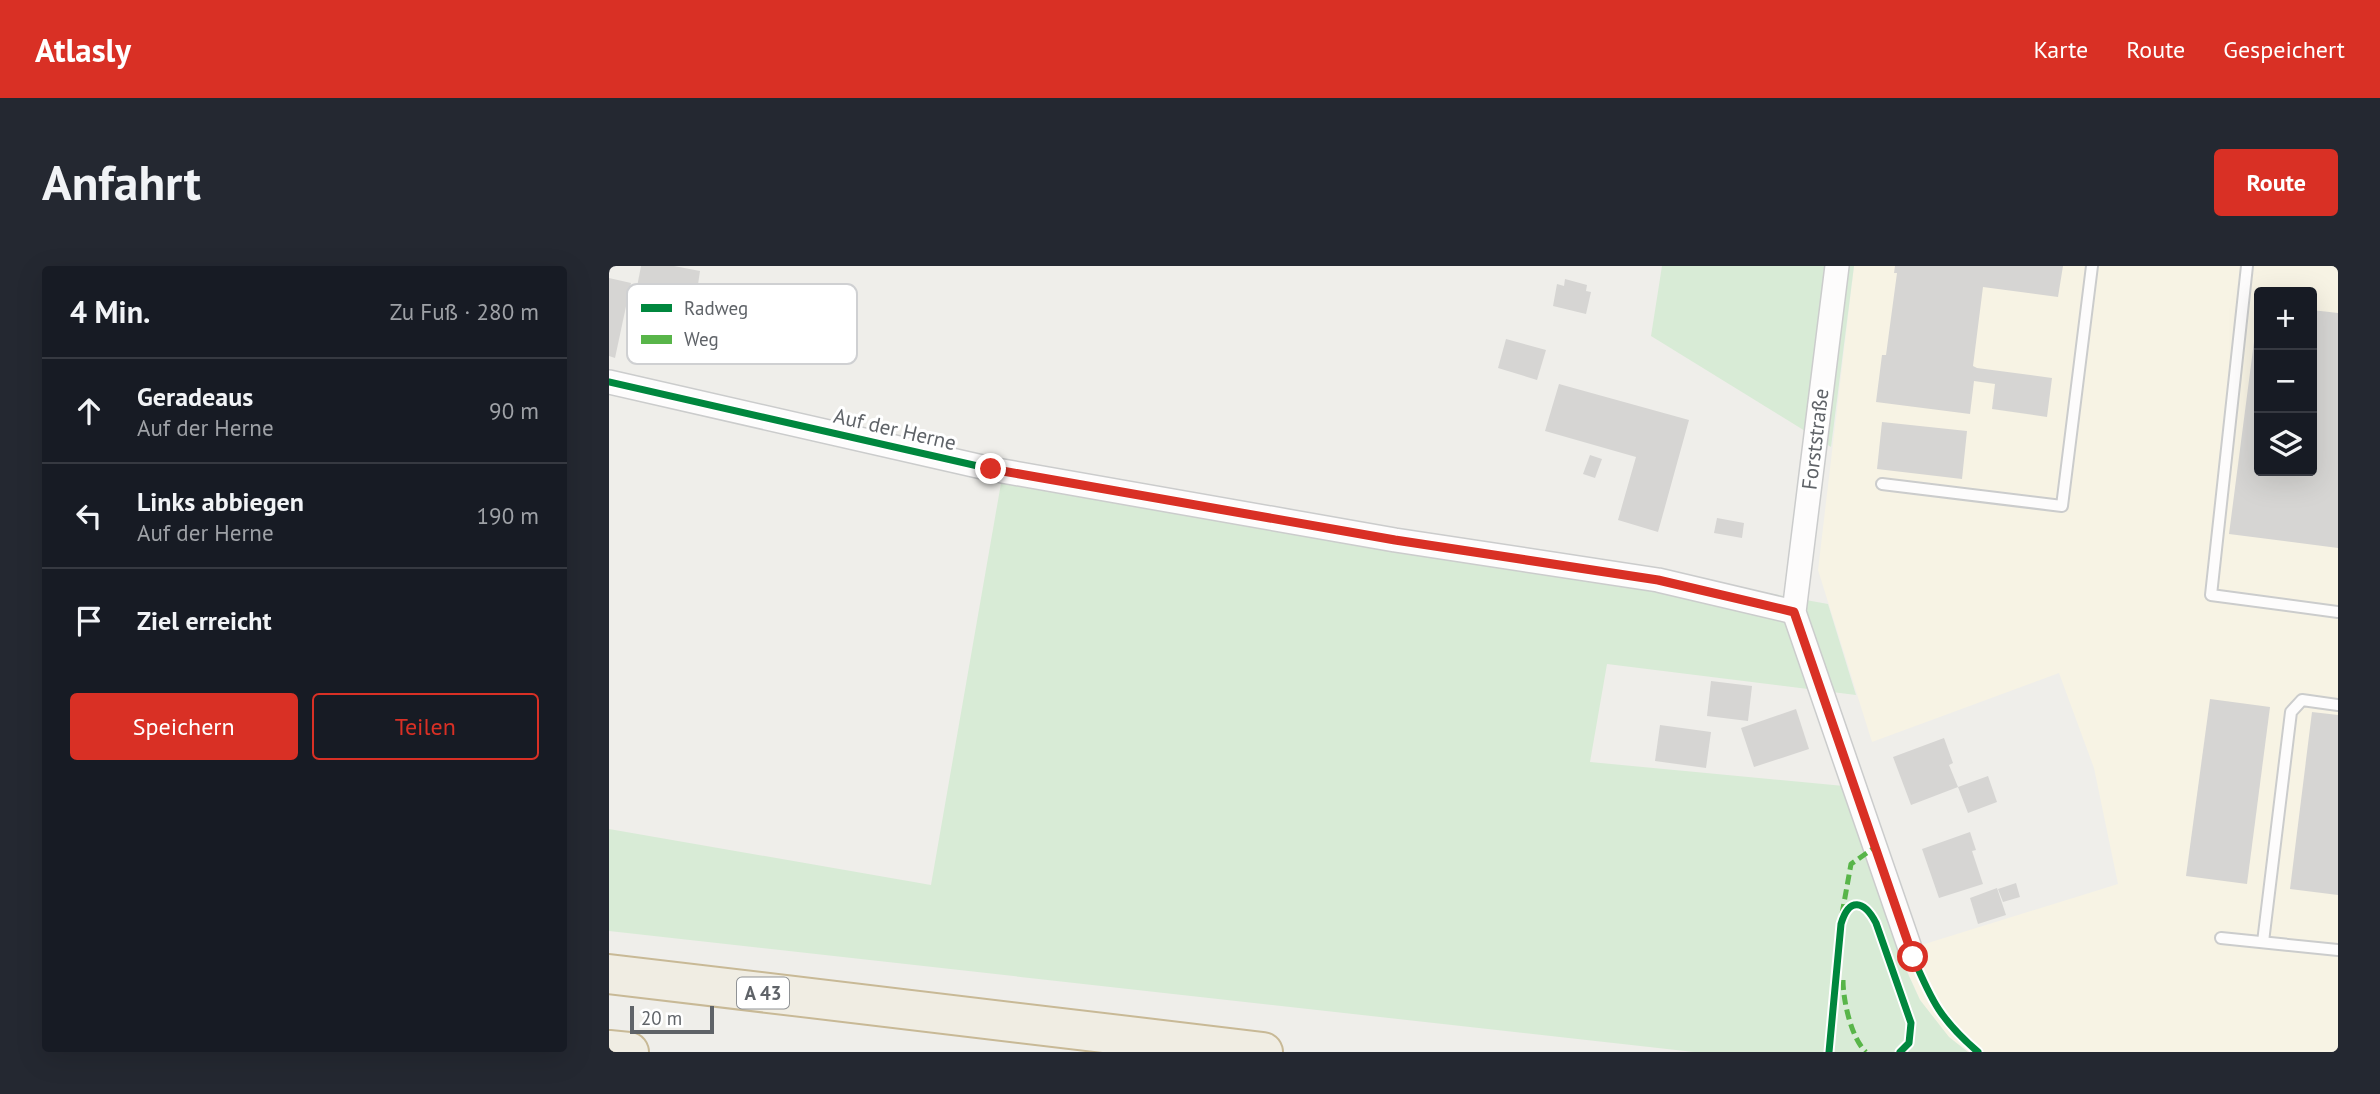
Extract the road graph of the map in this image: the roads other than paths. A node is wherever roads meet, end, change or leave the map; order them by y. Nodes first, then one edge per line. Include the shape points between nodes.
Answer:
1 (1837, 266) edge
2 (2092, 266) edge
3 (2247, 266) edge
4 (609, 382) edge
5 (1882, 484) dead end
6 (1794, 612) junction
7 (2338, 612) edge
8 (2338, 705) edge
9 (2221, 938) dead end
10 (2263, 942) junction
11 (2338, 950) edge
12 (1913, 957) dead end
13 (609, 974) edge
14 (609, 1050) edge
15 (629, 1052) edge
16 (1263, 1052) edge

1 - 6 street, Forststraße
2 - 5 lane via 2062,506
3 - 7 lane via 2211,595
4 - 6 street, Auf der Herne via 991,469 1381,538 1658,580
6 - 12 street
8 - 10 lane via 2302,700 2291,712
9 - 10 lane
10 - 11 lane
13 - 16 highway, A 43
14 - 15 highway

